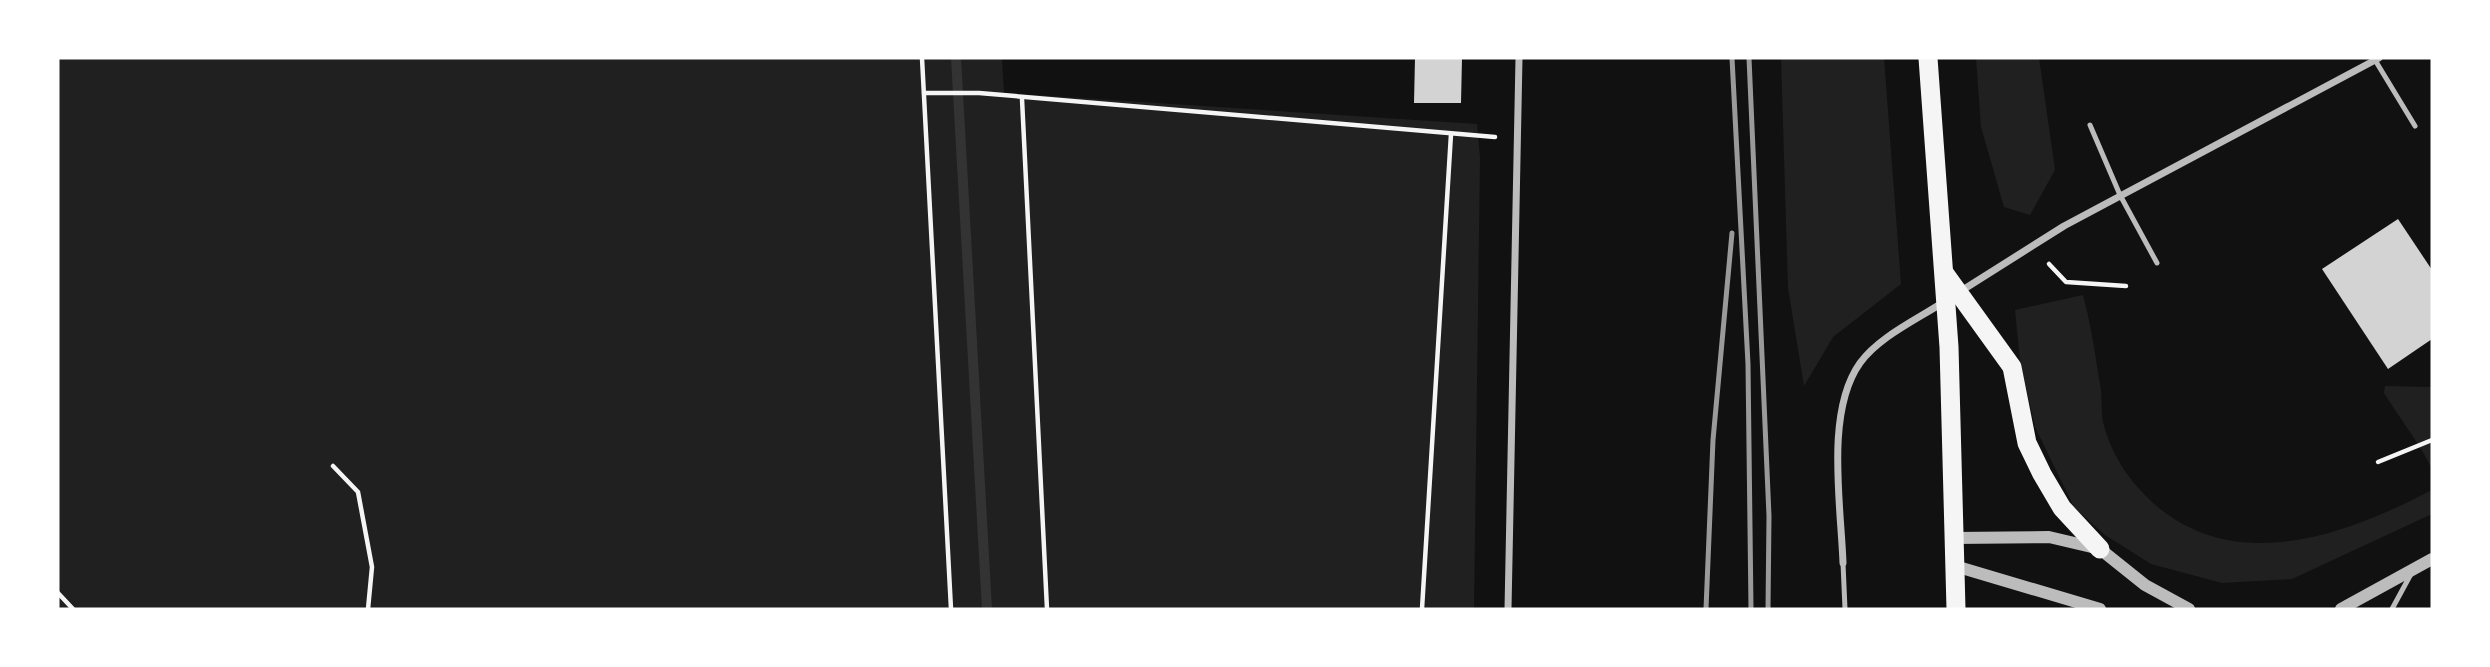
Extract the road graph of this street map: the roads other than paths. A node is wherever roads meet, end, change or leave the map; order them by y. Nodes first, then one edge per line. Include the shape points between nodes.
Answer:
1 (1519, 58) edge
2 (1928, 58) edge
3 (2377, 59) edge
4 (2090, 124) dead end
5 (2415, 126) dead end
6 (2120, 195) junction
7 (2157, 263) dead end
8 (1945, 273) junction
9 (1953, 538) junction
10 (2100, 549) junction
11 (2432, 559) edge
12 (1843, 563) joint
13 (1955, 566) junction
14 (2414, 568) junction
15 (1508, 609) edge
16 (1844, 609) edge
17 (1956, 609) edge
18 (2099, 609) edge
19 (2189, 609) edge
20 (2341, 609) edge
21 (2392, 609) edge

1 - 15 street
2 - 8 highway
3 - 5 lane
3 - 6 street
4 - 6 lane
6 - 7 lane
6 - 12 street via 2020,252 1887,339 1860,363 1841,405
8 - 9 highway
8 - 10 highway via 2012,367 2027,443 2042,474 2062,508
9 - 10 street via 2049,537
9 - 13 highway
10 - 19 street via 2145,585
11 - 14 street
12 - 16 lane
13 - 17 highway
13 - 18 street
14 - 20 street
14 - 21 lane

